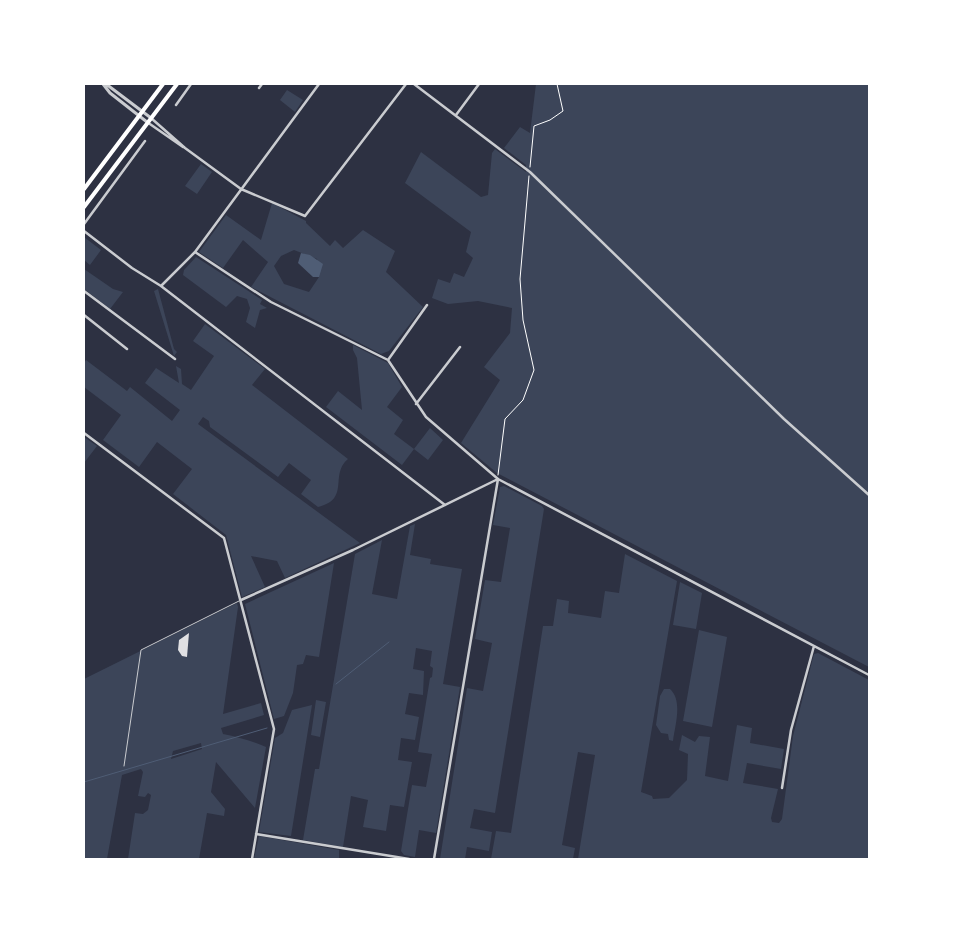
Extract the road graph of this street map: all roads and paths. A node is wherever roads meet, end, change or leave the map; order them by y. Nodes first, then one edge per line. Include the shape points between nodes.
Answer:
1 (105, 84) edge
2 (164, 84) edge
3 (177, 84) edge
4 (191, 84) edge
5 (262, 84) edge
6 (319, 84) edge
7 (406, 84) edge
8 (414, 84) edge
9 (479, 84) edge
10 (557, 84) edge
11 (259, 88) dead end
12 (176, 104) dead end
13 (142, 112) junction
14 (456, 115) junction
15 (139, 116) junction
16 (151, 118) junction
17 (148, 122) junction
18 (145, 141) dead end
19 (185, 148) junction
20 (530, 172) junction
21 (84, 189) edge
22 (241, 189) junction
23 (84, 207) edge
24 (84, 224) edge
25 (84, 231) edge
26 (195, 252) junction
27 (161, 286) junction
28 (84, 291) edge
29 (427, 305) dead end
30 (84, 315) edge
31 (460, 347) dead end
32 (127, 349) dead end
33 (175, 359) dead end
34 (388, 360) junction
35 (416, 404) junction
36 (84, 433) edge
37 (498, 478) junction
38 (869, 495) edge
39 (445, 505) junction
40 (241, 600) junction
41 (814, 646) junction
42 (869, 675) edge
43 (124, 766) dead end
44 (782, 788) dead end
45 (256, 834) junction
46 (252, 859) edge
47 (409, 859) edge
48 (434, 859) edge

1 - 13 street
1 - 15 street via 110,93
2 - 13 main road
3 - 16 main road
4 - 12 street
5 - 11 street
6 - 22 street
7 - 22 street via 305,216
8 - 14 street
9 - 14 street
10 - 20 path via 564,110 534,126 529,154
13 - 15 main road
13 - 16 street
14 - 20 street
15 - 17 street
15 - 21 main road
16 - 17 main road
16 - 19 street
17 - 19 street
17 - 23 main road
18 - 24 street
19 - 22 street
20 - 37 path via 520,279 523,320 534,370 523,400 505,419
20 - 38 street via 784,419
22 - 26 street
25 - 27 street
26 - 27 street
26 - 34 street via 271,302
27 - 39 street
28 - 33 street
29 - 34 street
30 - 32 street
31 - 35 street
34 - 35 street
35 - 37 street via 429,420
36 - 40 street via 224,538
37 - 39 street
37 - 41 street
37 - 48 street
39 - 40 street
40 - 43 lane via 141,650
40 - 45 street via 274,729
41 - 42 street
41 - 44 street via 791,730
45 - 46 street
45 - 47 street

